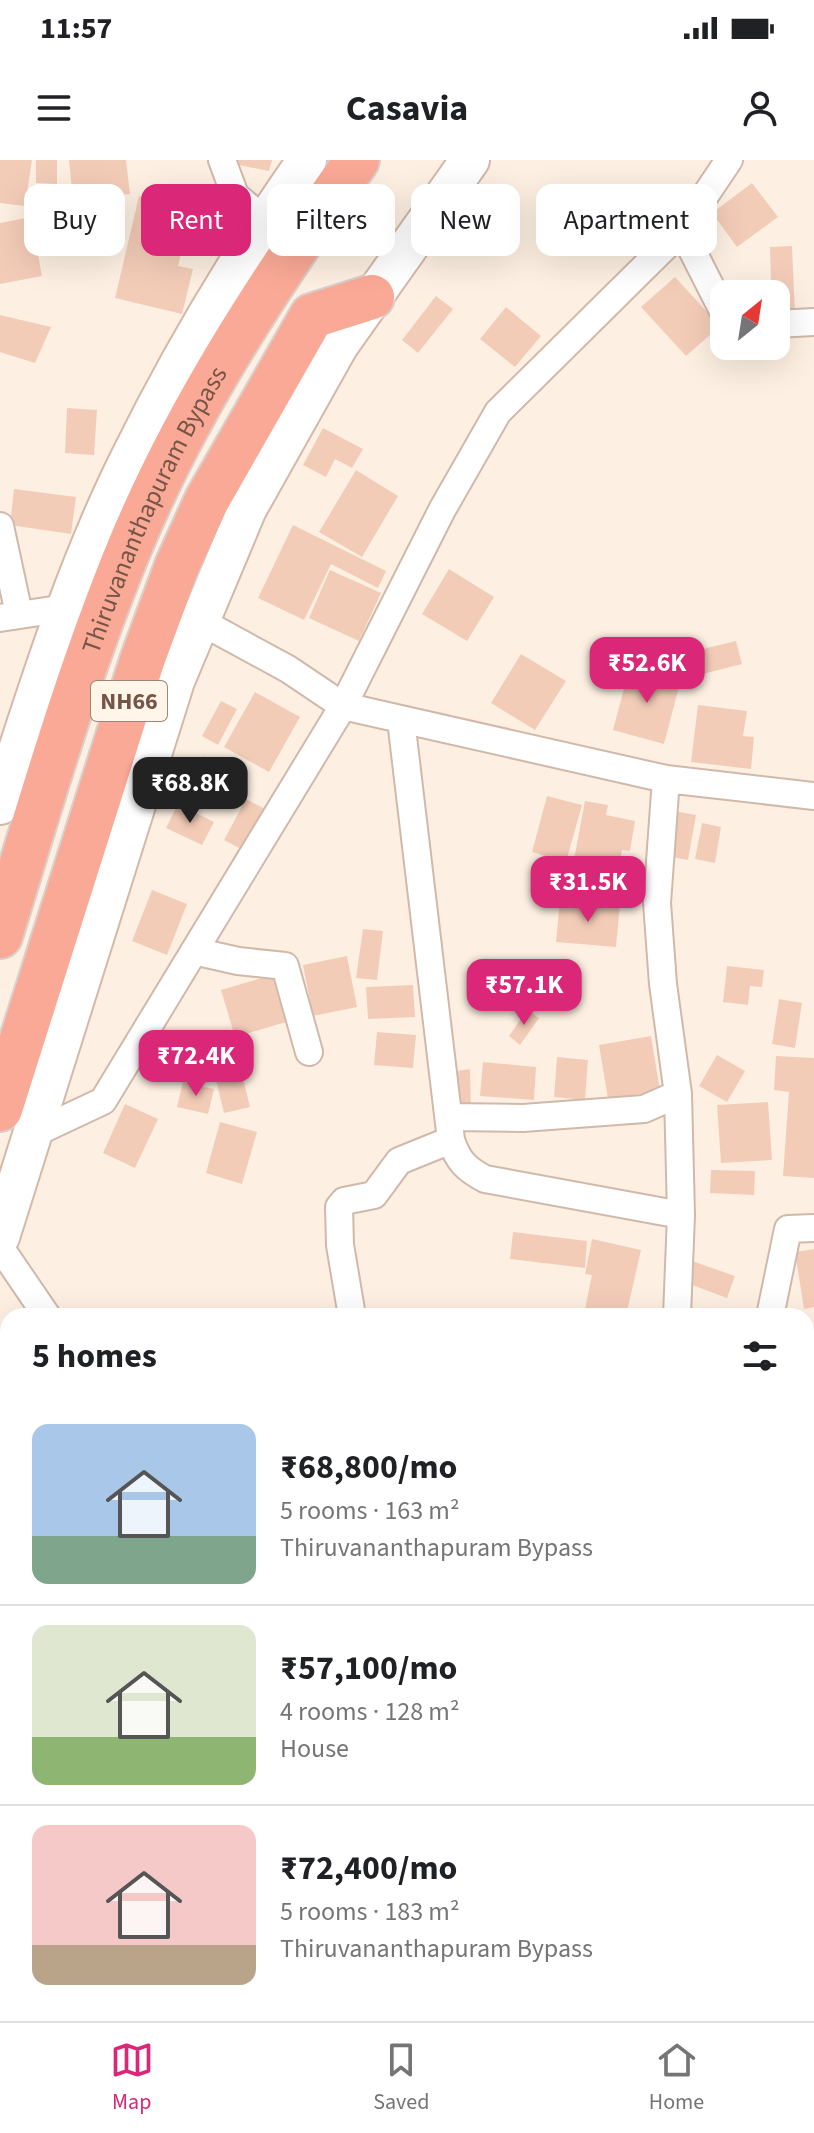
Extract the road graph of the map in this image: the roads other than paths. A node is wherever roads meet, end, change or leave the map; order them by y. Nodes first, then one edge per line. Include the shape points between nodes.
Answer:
1 (222, 160) edge
2 (307, 160) edge
3 (357, 160) edge
4 (470, 160) edge
5 (729, 160) edge
6 (713, 184) edge
7 (265, 221) junction
8 (656, 256) edge
9 (695, 256) edge
10 (710, 285) edge
11 (372, 297) junction
12 (814, 322) edge
13 (790, 323) edge
14 (0, 526) edge
15 (66, 608) junction
16 (10, 616) edge
17 (198, 620) junction
18 (343, 706) junction
19 (401, 720) junction
20 (666, 779) junction
21 (814, 796) edge
22 (0, 805) edge
23 (0, 936) edge
24 (194, 951) junction
25 (309, 1052) dead end
26 (678, 1094) junction
27 (0, 1109) edge
28 (450, 1128) junction
29 (35, 1133) junction
30 (681, 1215) junction
31 (814, 1228) edge
32 (0, 1237) edge
33 (0, 1247) edge
34 (42, 1308) edge
35 (351, 1308) edge
36 (676, 1308) edge
37 (772, 1308) edge

1 - 7 street via 235,195
2 - 7 street, Thiruvananthapuram Bypass
3 - 23 highway, Thiruvananthapuram Bypass / NH66 via 262,295 153,495 93,646
4 - 11 street
5 - 6 street
7 - 15 street, Thiruvananthapuram Bypass via 129,458
8 - 18 street via 498,412
9 - 10 street
11 - 17 street via 339,345 247,509
11 - 27 highway, Thiruvananthapuram Bypass / NH66 via 312,316 207,500 142,661
12 - 13 street
14 - 16 street
15 - 16 street
15 - 22 street, Thiruvananthapuram Bypass
17 - 18 street
17 - 29 street
18 - 19 street
18 - 24 street
19 - 20 street
19 - 28 street
20 - 21 street
20 - 26 street via 657,903
24 - 25 street via 285,966
24 - 29 street via 103,1101
26 - 28 street via 644,1109
26 - 30 street
28 - 30 street via 466,1169 485,1179
28 - 35 street via 399,1161 374,1195 344,1201 339,1207
29 - 32 street
30 - 36 street
31 - 37 street via 788,1229
33 - 34 street

